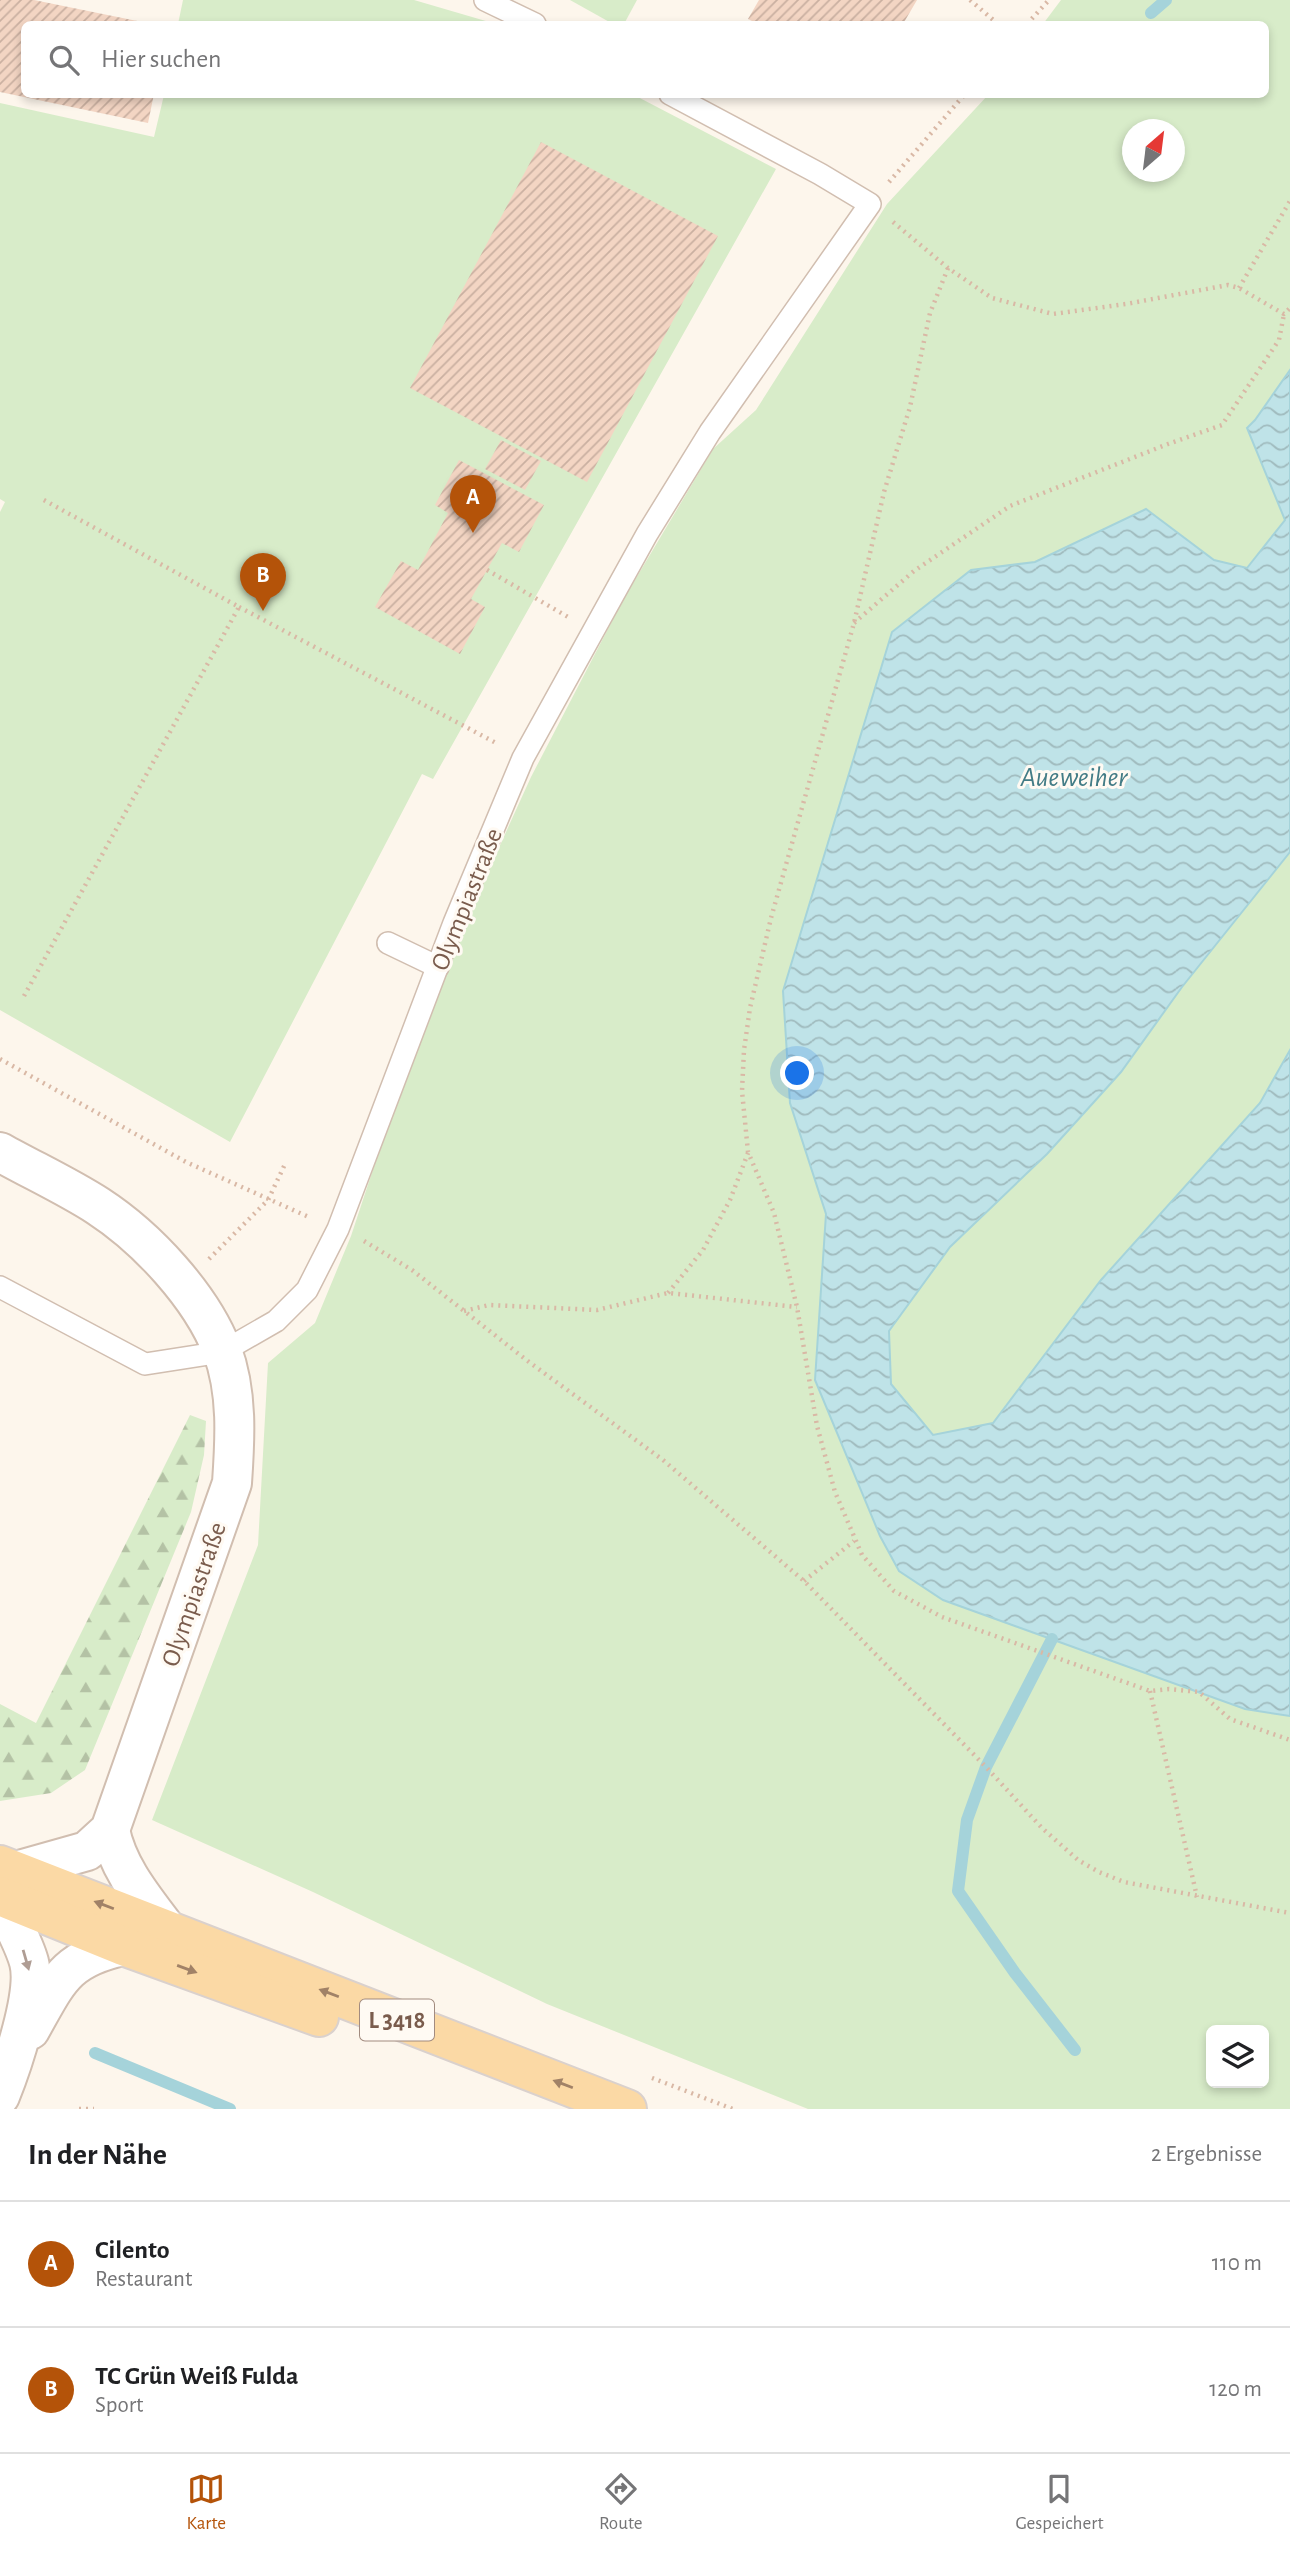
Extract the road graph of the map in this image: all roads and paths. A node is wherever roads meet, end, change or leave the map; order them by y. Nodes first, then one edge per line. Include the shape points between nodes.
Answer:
1 (485, 0) edge
2 (970, 0) edge
3 (1049, 0) edge
4 (529, 21) edge
5 (995, 21) edge
6 (1030, 21) edge
7 (678, 98) edge
8 (962, 98) edge
9 (1290, 201) edge
10 (870, 204) junction
11 (948, 268) junction
12 (1239, 288) junction
13 (1290, 308) edge
14 (1284, 314) junction
15 (42, 499) dead end
16 (486, 570) dead end
17 (239, 607) junction
18 (853, 623) junction
19 (592, 631) junction
20 (523, 758) junction
21 (388, 943) dead end
22 (438, 967) junction
23 (24, 996) dead end
24 (0, 1059) edge
25 (0, 1152) edge
26 (748, 1152) junction
27 (286, 1162) dead end
28 (268, 1200) junction
29 (338, 1229) junction
30 (206, 1262) dead end
31 (0, 1287) edge
32 (668, 1293) junction
33 (797, 1307) junction
34 (464, 1311) junction
35 (222, 1352) junction
36 (855, 1541) junction
37 (804, 1581) junction
38 (1150, 1691) junction
39 (1290, 1740) edge
40 (110, 1830) junction
41 (4, 1882) edge
42 (1197, 1897) junction
43 (1290, 1913) edge
44 (167, 1930) junction
45 (123, 1946) junction
46 (14, 2059) junction
47 (0, 2096) edge
48 (79, 2109) edge
49 (94, 2109) edge
50 (557, 2109) edge
51 (627, 2109) edge

1 - 4 lane
2 - 5 path
3 - 6 path
7 - 10 lane
8 - 10 path
9 - 12 path
10 - 11 path
10 - 19 lane, Olympiastraße via 710,432
11 - 12 path via 992,298 1052,314 1228,285
11 - 18 path via 930,313
12 - 14 path
13 - 14 path
14 - 18 path via 1279,340 1222,425 1010,506 914,571
15 - 17 path
16 - 19 path
17 - 20 path
17 - 23 path
18 - 26 path via 750,1008 742,1091
19 - 20 lane, Olympiastraße
20 - 22 lane, Olympiastraße
21 - 22 lane
22 - 29 lane, Olympiastraße
24 - 28 path via 186,1162
25 - 35 street, Olympiastraße via 98,1206 145,1242 186,1289
26 - 32 path via 730,1200 702,1251
26 - 33 path via 775,1213
27 - 28 path
28 - 29 path
28 - 30 path
29 - 34 path via 401,1263
29 - 35 lane, Olympiastraße via 307,1290 289,1310
31 - 35 lane via 145,1364
32 - 33 path
32 - 34 path via 597,1310 489,1306
33 - 36 path via 817,1426 835,1492
34 - 37 path via 663,1460
35 - 40 street, Olympiastraße via 236,1434 232,1483
36 - 37 path
36 - 38 path via 894,1591 942,1617
37 - 42 path via 1078,1860 1124,1882
38 - 39 path via 1199,1692 1230,1719
38 - 42 path
40 - 41 street via 87,1851
40 - 44 street via 126,1873
44 -> 41 main road, L 3418
41 - 45 main road, L 3418
41 -> 46 street via 30,1964
42 - 43 path
51 -> 44 main road, L 3418
45 - 46 street via 91,1954 69,1969 54,1986
45 -> 50 main road, L 3418
46 - 47 street
48 - 49 path

